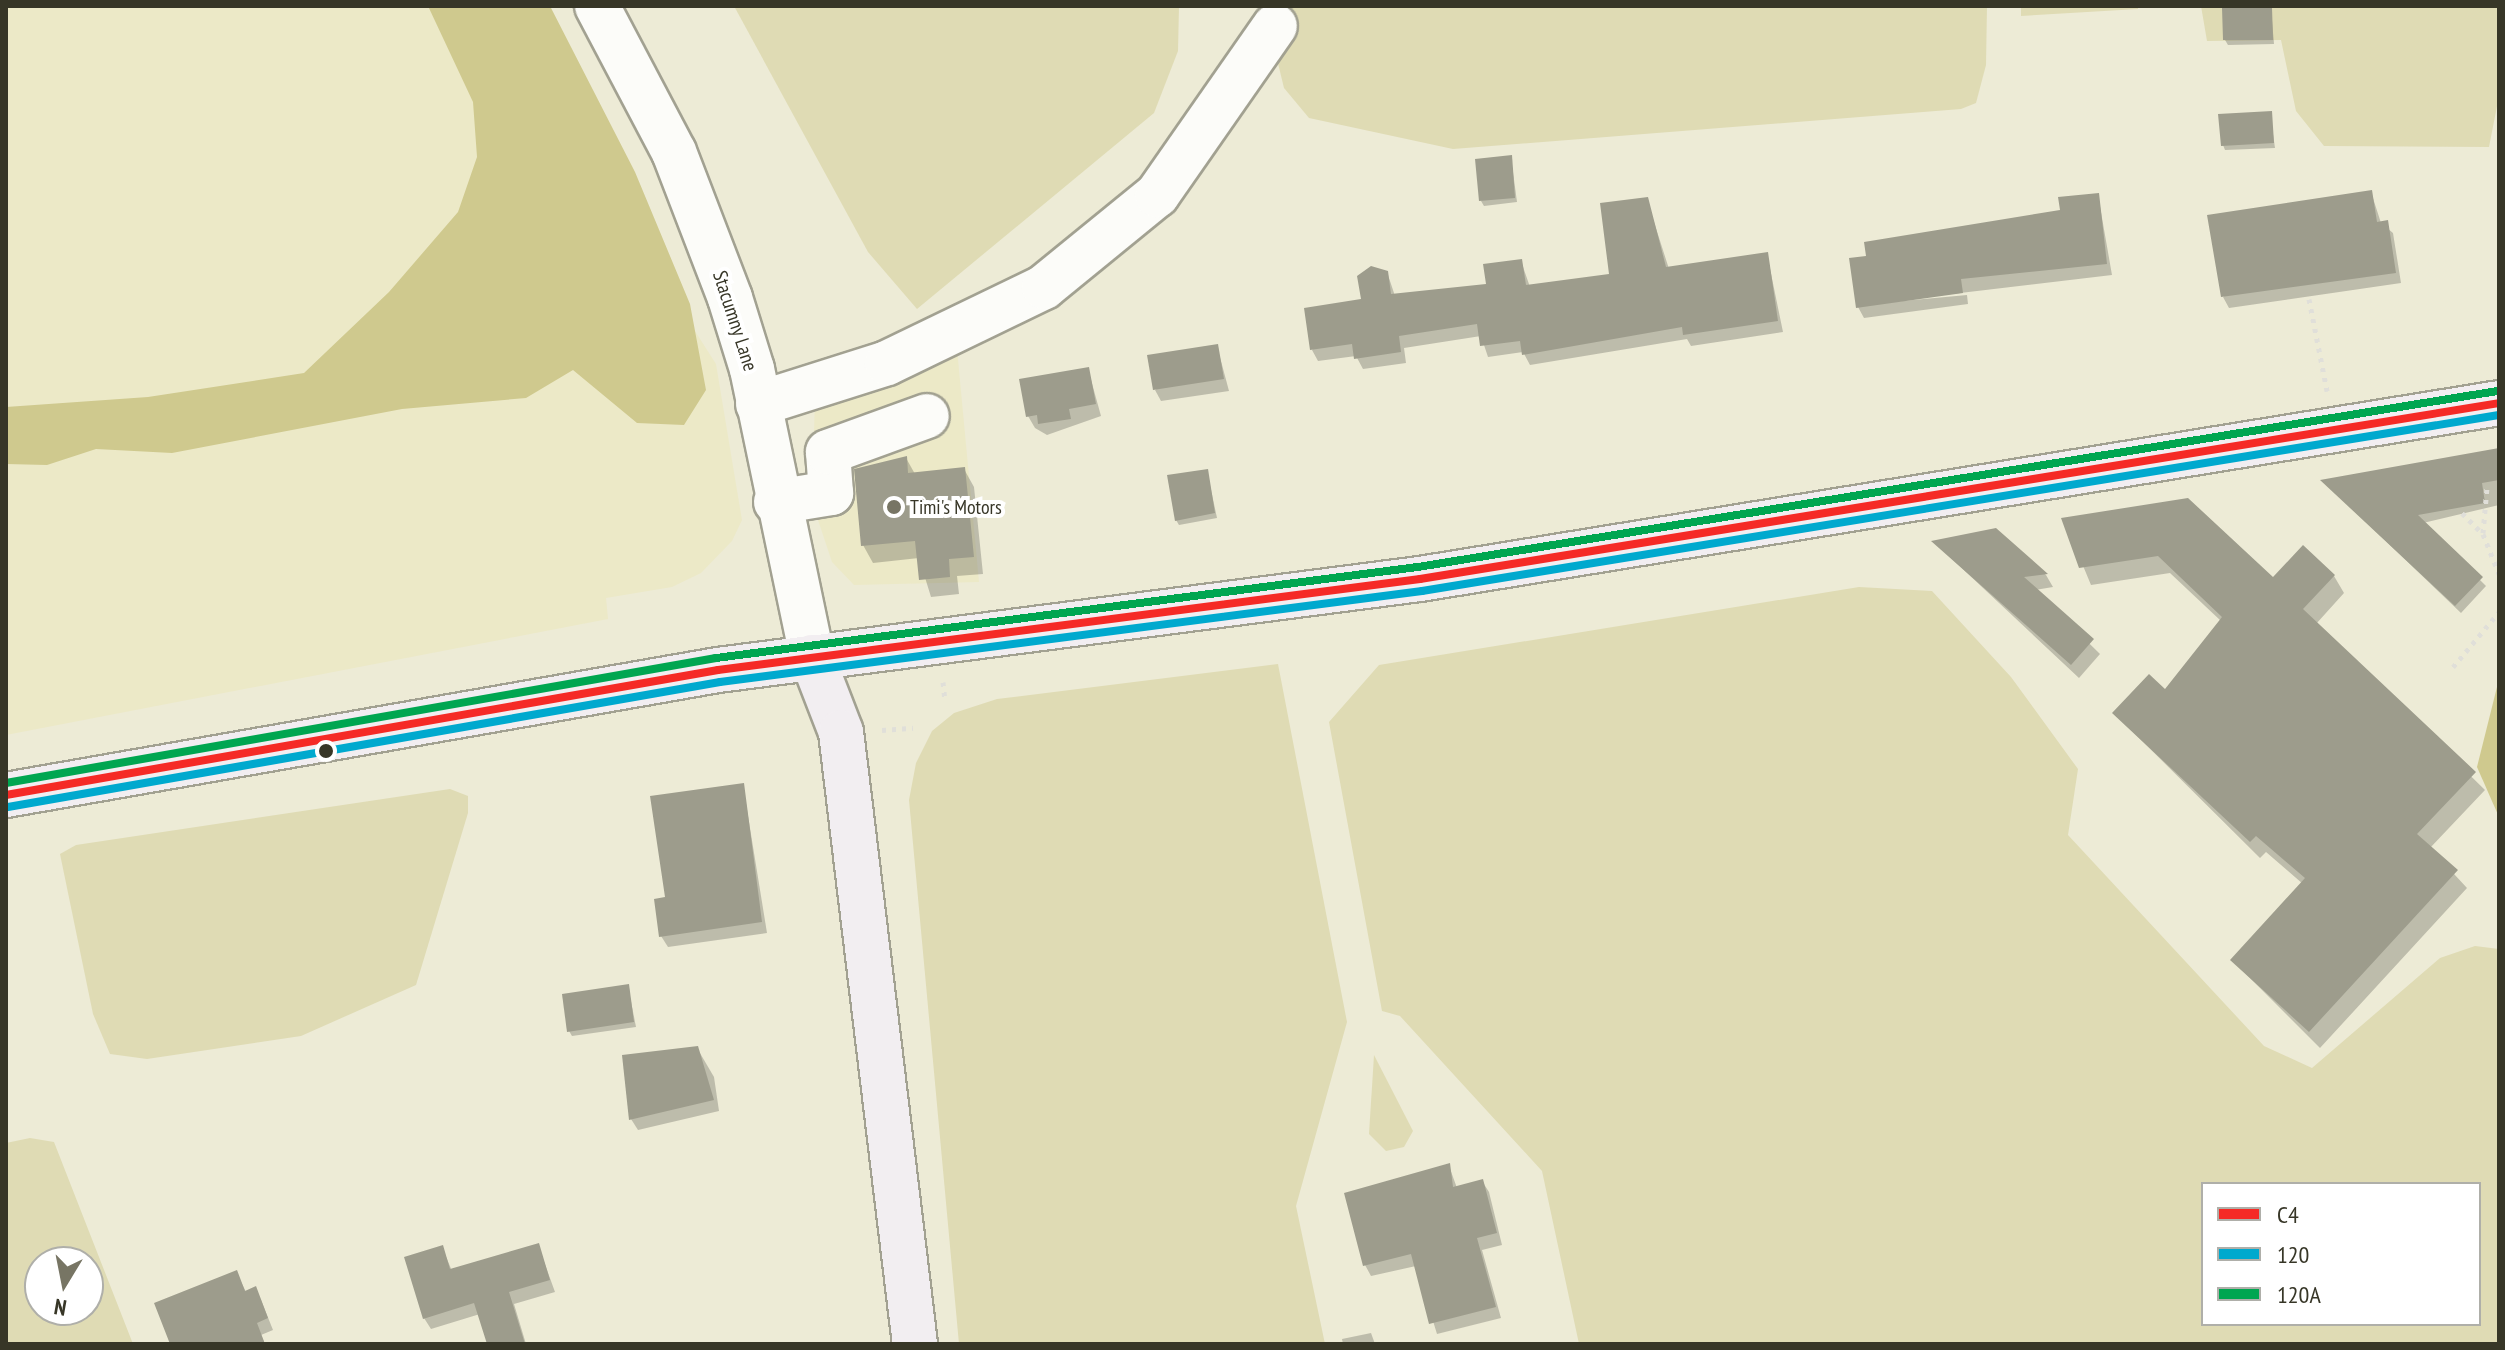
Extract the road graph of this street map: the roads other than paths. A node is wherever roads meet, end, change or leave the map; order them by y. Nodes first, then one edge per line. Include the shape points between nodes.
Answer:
1 (597, 6) edge
2 (1275, 26) dead end
3 (2499, 403) edge
4 (758, 404) junction
5 (927, 416) dead end
6 (776, 502) junction
7 (812, 657) junction
8 (6, 795) edge
9 (915, 1344) edge

1 - 4 street, Stacumny Lane via 674,152 730,298
2 - 4 street via 1157,195 1044,287 915,352
3 - 7 main road via 1420,579
4 - 6 street, Stacumny Lane
5 - 6 street via 828,452 831,493
6 - 7 street, Stacumny Lane
7 - 8 main road
7 - 9 main road via 841,732

